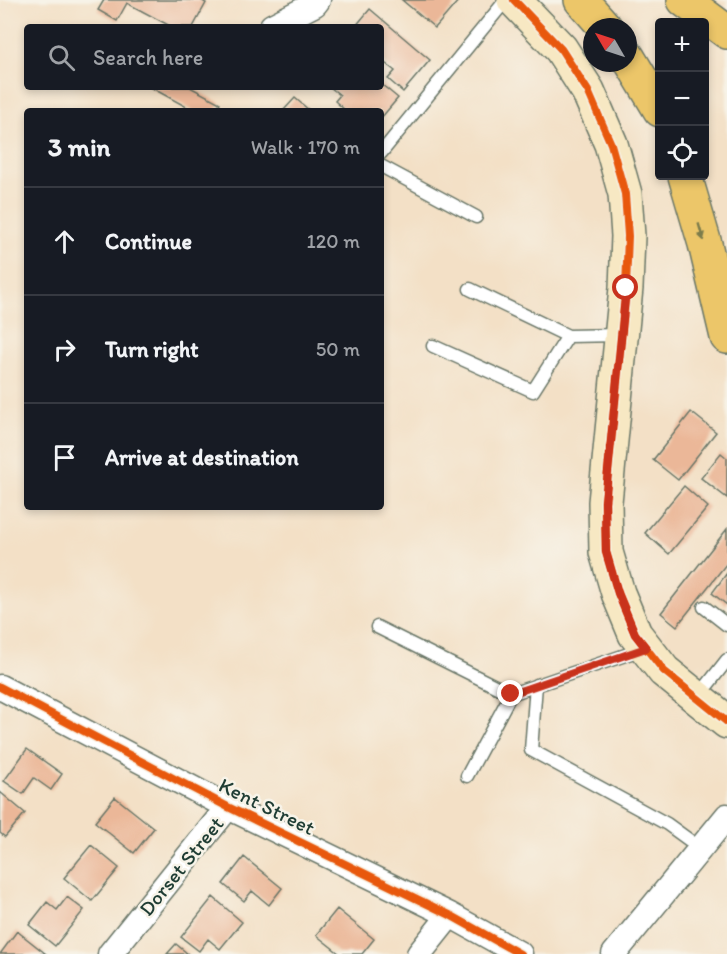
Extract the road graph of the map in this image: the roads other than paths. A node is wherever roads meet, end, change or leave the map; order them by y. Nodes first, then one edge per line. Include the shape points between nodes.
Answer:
1 (318, 0) edge
2 (506, 0) edge
3 (514, 0) edge
4 (580, 0) edge
5 (684, 0) edge
6 (597, 18) edge
7 (278, 24) edge
8 (727, 32) edge
9 (637, 70) edge
10 (655, 101) edge
11 (384, 149) edge
12 (384, 168) edge
13 (686, 180) edge
14 (476, 217) dead end
15 (470, 289) dead end
16 (621, 335) junction
17 (568, 336) junction
18 (727, 336) edge
19 (433, 346) dead end
20 (704, 607) dead end
21 (727, 625) edge
22 (377, 627) dead end
23 (646, 648) junction
24 (727, 660) edge
25 (536, 685) junction
26 (2, 693) edge
27 (511, 694) junction
28 (698, 698) junction
29 (727, 722) edge
30 (467, 776) dead end
31 (228, 807) junction
32 (727, 816) edge
33 (700, 848) junction
34 (450, 915) junction
35 (110, 954) edge
36 (419, 954) edge
37 (520, 954) edge
38 (614, 954) edge

1 - 7 street
2 - 11 lane
3 - 16 street via 576,70 601,118 619,168 628,236
4 - 6 highway
5 - 8 highway
9 - 10 highway
12 - 14 lane
13 -> 18 highway
15 - 17 lane
16 - 17 lane
16 - 23 street via 605,502 606,552 635,634
17 - 19 lane via 533,391
20 - 21 lane
22 - 27 lane
23 - 25 lane
23 - 28 street via 664,670
24 - 28 lane
25 - 27 lane
25 - 33 lane via 531,750 667,824
26 - 31 street, Kent Street
27 - 30 lane
28 - 29 street
31 - 34 street, Kent Street
31 - 35 street, Dorset Street
32 - 33 street
33 - 38 street
34 - 36 street
34 - 37 street, Kent Street

